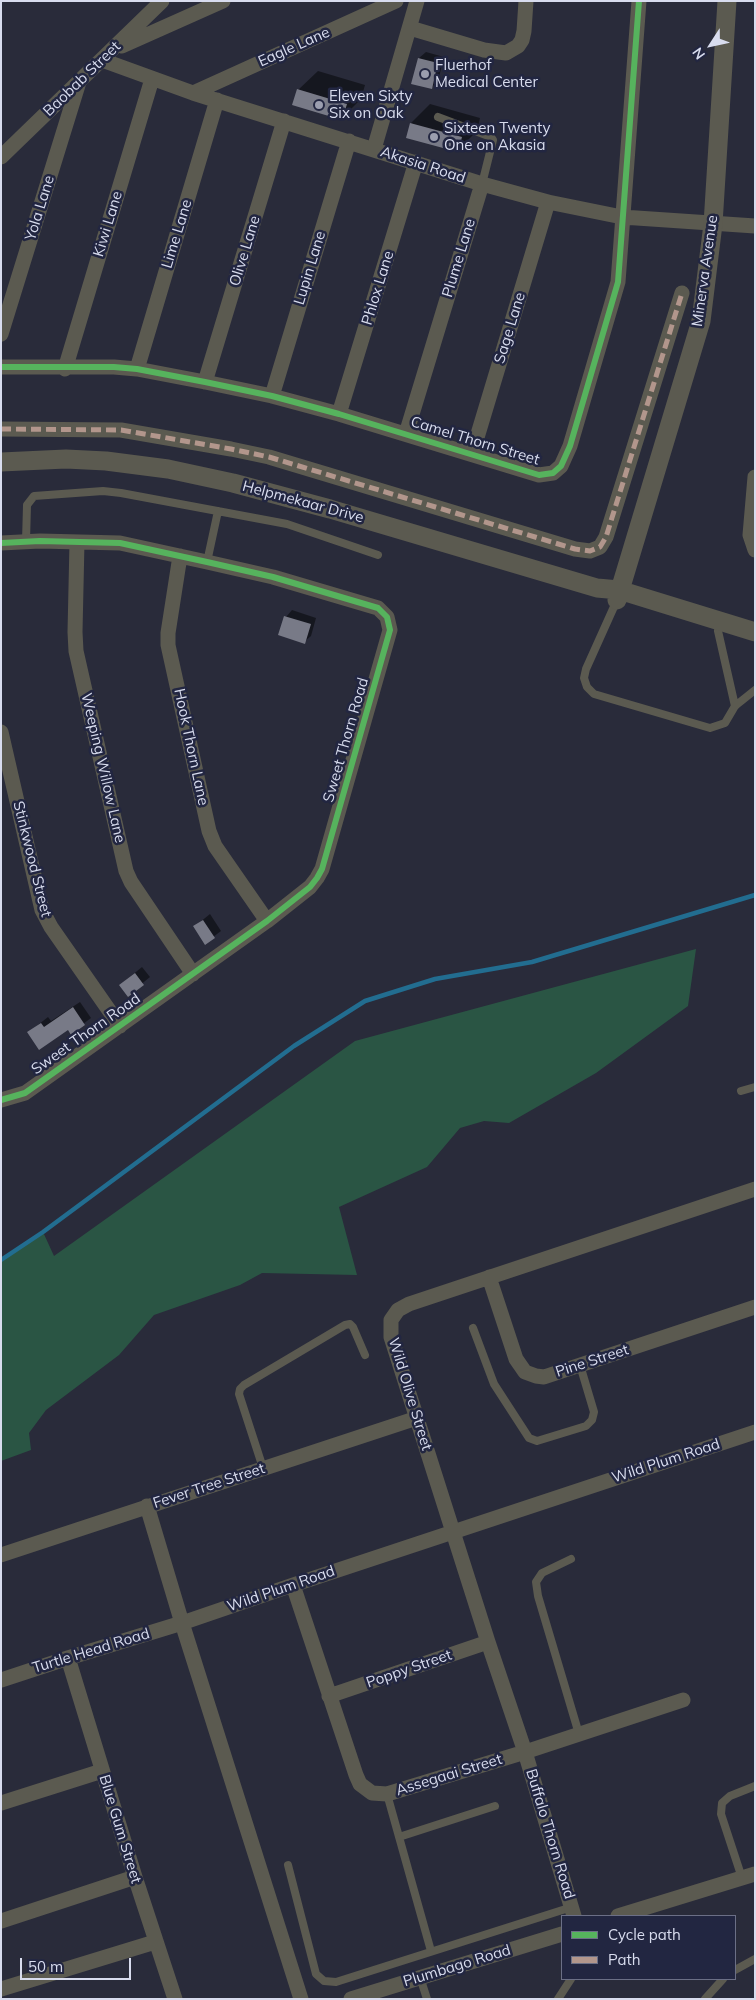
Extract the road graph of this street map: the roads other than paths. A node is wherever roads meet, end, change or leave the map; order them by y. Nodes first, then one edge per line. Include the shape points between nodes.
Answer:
1 (162, 1) edge
2 (223, 1) edge
3 (396, 1) edge
4 (417, 1) edge
5 (526, 1) edge
6 (639, 1) edge
7 (728, 1) edge
8 (410, 28) junction
9 (106, 55) junction
10 (152, 79) junction
11 (79, 82) junction
12 (193, 93) junction
13 (217, 100) junction
14 (438, 117) dead end
15 (284, 121) junction
16 (349, 141) junction
17 (374, 149) junction
18 (1, 157) edge
19 (416, 162) junction
20 (482, 184) junction
21 (548, 202) junction
22 (622, 217) junction
23 (712, 224) junction
24 (755, 226) edge
25 (682, 293) dead end
26 (1, 334) edge
27 (1, 367) edge
28 (64, 369) junction
29 (137, 369) junction
30 (205, 382) junction
31 (272, 396) junction
32 (339, 414) junction
33 (1, 429) edge
34 (406, 434) junction
35 (472, 454) junction
36 (1, 462) edge
37 (755, 477) edge
38 (218, 511) junction
39 (26, 541) junction
40 (77, 542) junction
41 (1, 543) edge
42 (755, 550) edge
43 (378, 555) dead end
44 (180, 556) junction
45 (207, 562) junction
46 (618, 595) junction
47 (718, 631) junction
48 (755, 632) edge
49 (755, 642) edge
50 (755, 690) edge
51 (735, 706) junction
52 (2, 742) edge
53 (267, 921) junction
54 (193, 974) junction
55 (120, 1026) junction
56 (755, 1087) edge
57 (741, 1091) dead end
58 (1, 1100) edge
59 (755, 1189) edge
60 (489, 1277) junction
61 (755, 1307) edge
62 (473, 1328) dead end
63 (365, 1355) dead end
64 (580, 1365) junction
65 (417, 1418) junction
66 (755, 1432) edge
67 (263, 1468) junction
68 (147, 1506) junction
69 (453, 1532) junction
70 (1, 1555) edge
71 (571, 1559) dead end
72 (293, 1585) junction
73 (182, 1624) junction
74 (488, 1642) junction
75 (68, 1658) junction
76 (1, 1680) edge
77 (329, 1696) junction
78 (683, 1700) dead end
79 (579, 1734) junction
80 (525, 1752) junction
81 (102, 1770) junction
82 (755, 1786) edge
83 (387, 1794) junction
84 (1, 1803) edge
85 (495, 1806) dead end
86 (399, 1837) junction
87 (288, 1865) dead end
88 (749, 1876) edge
89 (135, 1877) junction
90 (573, 1912) edge
91 (561, 1915) edge
92 (623, 1915) edge
93 (1, 1921) edge
94 (561, 1934) edge
95 (155, 1942) junction
96 (432, 1951) junction
97 (755, 1959) edge
98 (736, 1969) edge
99 (420, 1977) junction
100 (570, 1980) edge
101 (722, 1980) edge
102 (1, 1989) edge
103 (175, 1999) edge
104 (301, 1999) edge
105 (351, 1999) edge
106 (427, 1999) edge
107 (558, 1999) edge
108 (705, 1999) edge

1 - 9 street, Baobab Street
2 - 9 street
3 - 12 street, Eagle Lane
4 - 8 street
5 - 8 street via 522,40 506,53 484,50
6 - 22 street, Camel Thorn Street
7 - 23 street, Minerva Avenue
8 - 17 street
9 - 10 street, Akasia Road
9 - 11 street, Baobab Street
10 - 12 street, Akasia Road
10 - 28 street, Kiwi Lane
11 - 18 street, Baobab Street
11 - 26 street, Yola Lane
12 - 13 street, Akasia Road
13 - 15 street, Akasia Road
13 - 29 street, Lime Lane
14 - 20 lane, Plume Lane via 494,140
15 - 16 street, Akasia Road
15 - 30 street, Olive Lane
16 - 17 street, Akasia Road
16 - 31 street, Lupin Lane
17 - 19 street, Akasia Road
19 - 20 street, Akasia Road
19 - 32 street, Phlox Lane
20 - 21 street, Akasia Road
20 - 34 street, Plume Lane
21 - 22 street, Akasia Road
21 - 35 street, Sage Lane
22 - 23 street, Akasia Road
22 - 35 street, Camel Thorn Street via 618,282 562,466 553,473 539,475
23 - 24 street, Akasia Road
23 - 46 street, Minerva Avenue via 701,321
25 - 33 street via 606,537 600,547 590,551 269,457 231,449 121,430
27 - 28 street, Camel Thorn Street
28 - 29 street, Camel Thorn Street
29 - 30 street, Camel Thorn Street
30 - 31 street, Camel Thorn Street
31 - 32 street, Camel Thorn Street
32 - 34 street, Camel Thorn Street
34 - 35 street, Camel Thorn Street
36 - 46 street, Helpmekaar Drive via 66,459 168,469 330,509
37 - 42 street via 750,535
38 - 39 lane via 121,493 39,495 27,504
38 - 43 lane via 294,526
38 - 45 lane
39 - 40 street, Sweet Thorn Road
39 - 41 street, Sweet Thorn Road
40 - 44 street, Sweet Thorn Road via 120,543
40 - 54 street, Weeping Willow Lane via 76,651 126,871
44 - 45 street, Sweet Thorn Road
44 - 53 street, Hook Thorn Lane via 168,645 209,831 215,846
45 - 53 street, Sweet Thorn Road via 273,577 378,608 389,624 390,630 322,869 310,887
46 - 47 street, Helpmekaar Drive
46 - 48 street, Helpmekaar Drive
46 - 51 lane via 586,669 584,678 594,694 710,728 724,723
47 - 49 street, Helpmekaar Drive
47 - 51 lane
50 - 51 lane
52 - 55 street, Stinkwood Street via 44,916
53 - 54 street, Sweet Thorn Road
54 - 55 street, Sweet Thorn Road
55 - 58 street, Sweet Thorn Road via 25,1093
56 - 57 lane
59 - 60 street, Wild Olive Street
60 - 64 street, Pine Street via 516,1359 525,1372 544,1377
60 - 65 street, Wild Olive Street via 409,1304 398,1310 391,1320 391,1337
61 - 64 street, Pine Street
62 - 64 lane via 494,1384 529,1438 537,1441 586,1426 592,1420 594,1412
63 - 67 lane via 353,1327 346,1325 240,1389
65 - 67 street, Fever Tree Street
65 - 69 street, Wild Olive Street
66 - 69 street, Wild Plum Road
67 - 68 street, Fever Tree Street
68 - 70 street, Fever Tree Street
68 - 73 street
69 - 72 street, Wild Plum Road
69 - 74 street, Wild Olive Street
71 - 79 lane via 542,1573 536,1582
72 - 73 street, Wild Plum Road
72 - 77 street, Assegaai Street
73 - 75 street, Turtle Head Road
73 - 104 street
74 - 77 street, Poppy Street
74 - 80 street, Wild Olive Street
75 - 76 street, Turtle Head Road
75 - 81 street, Blue Gum Street
77 - 83 street, Assegaai Street via 360,1784 372,1793
78 - 79 street, Assegaai Street
79 - 80 street, Assegaai Street
80 - 83 street, Assegaai Street
80 - 90 street, Buffalo Thorn Road
81 - 84 street
81 - 89 street, Blue Gum Street
82 - 88 lane via 730,1796 721,1808
83 - 86 lane
85 - 86 lane
86 - 96 lane
87 - 96 lane via 316,1974 324,1981 336,1982
88 - 92 street
89 - 93 street
89 - 95 street, Blue Gum Street
91 - 96 lane
94 - 99 street, Plumbago Road
95 - 102 street
95 - 103 street, Blue Gum Street
97 - 98 lane
99 - 105 street, Plumbago Road
99 - 106 lane
100 - 107 lane
101 - 108 lane

